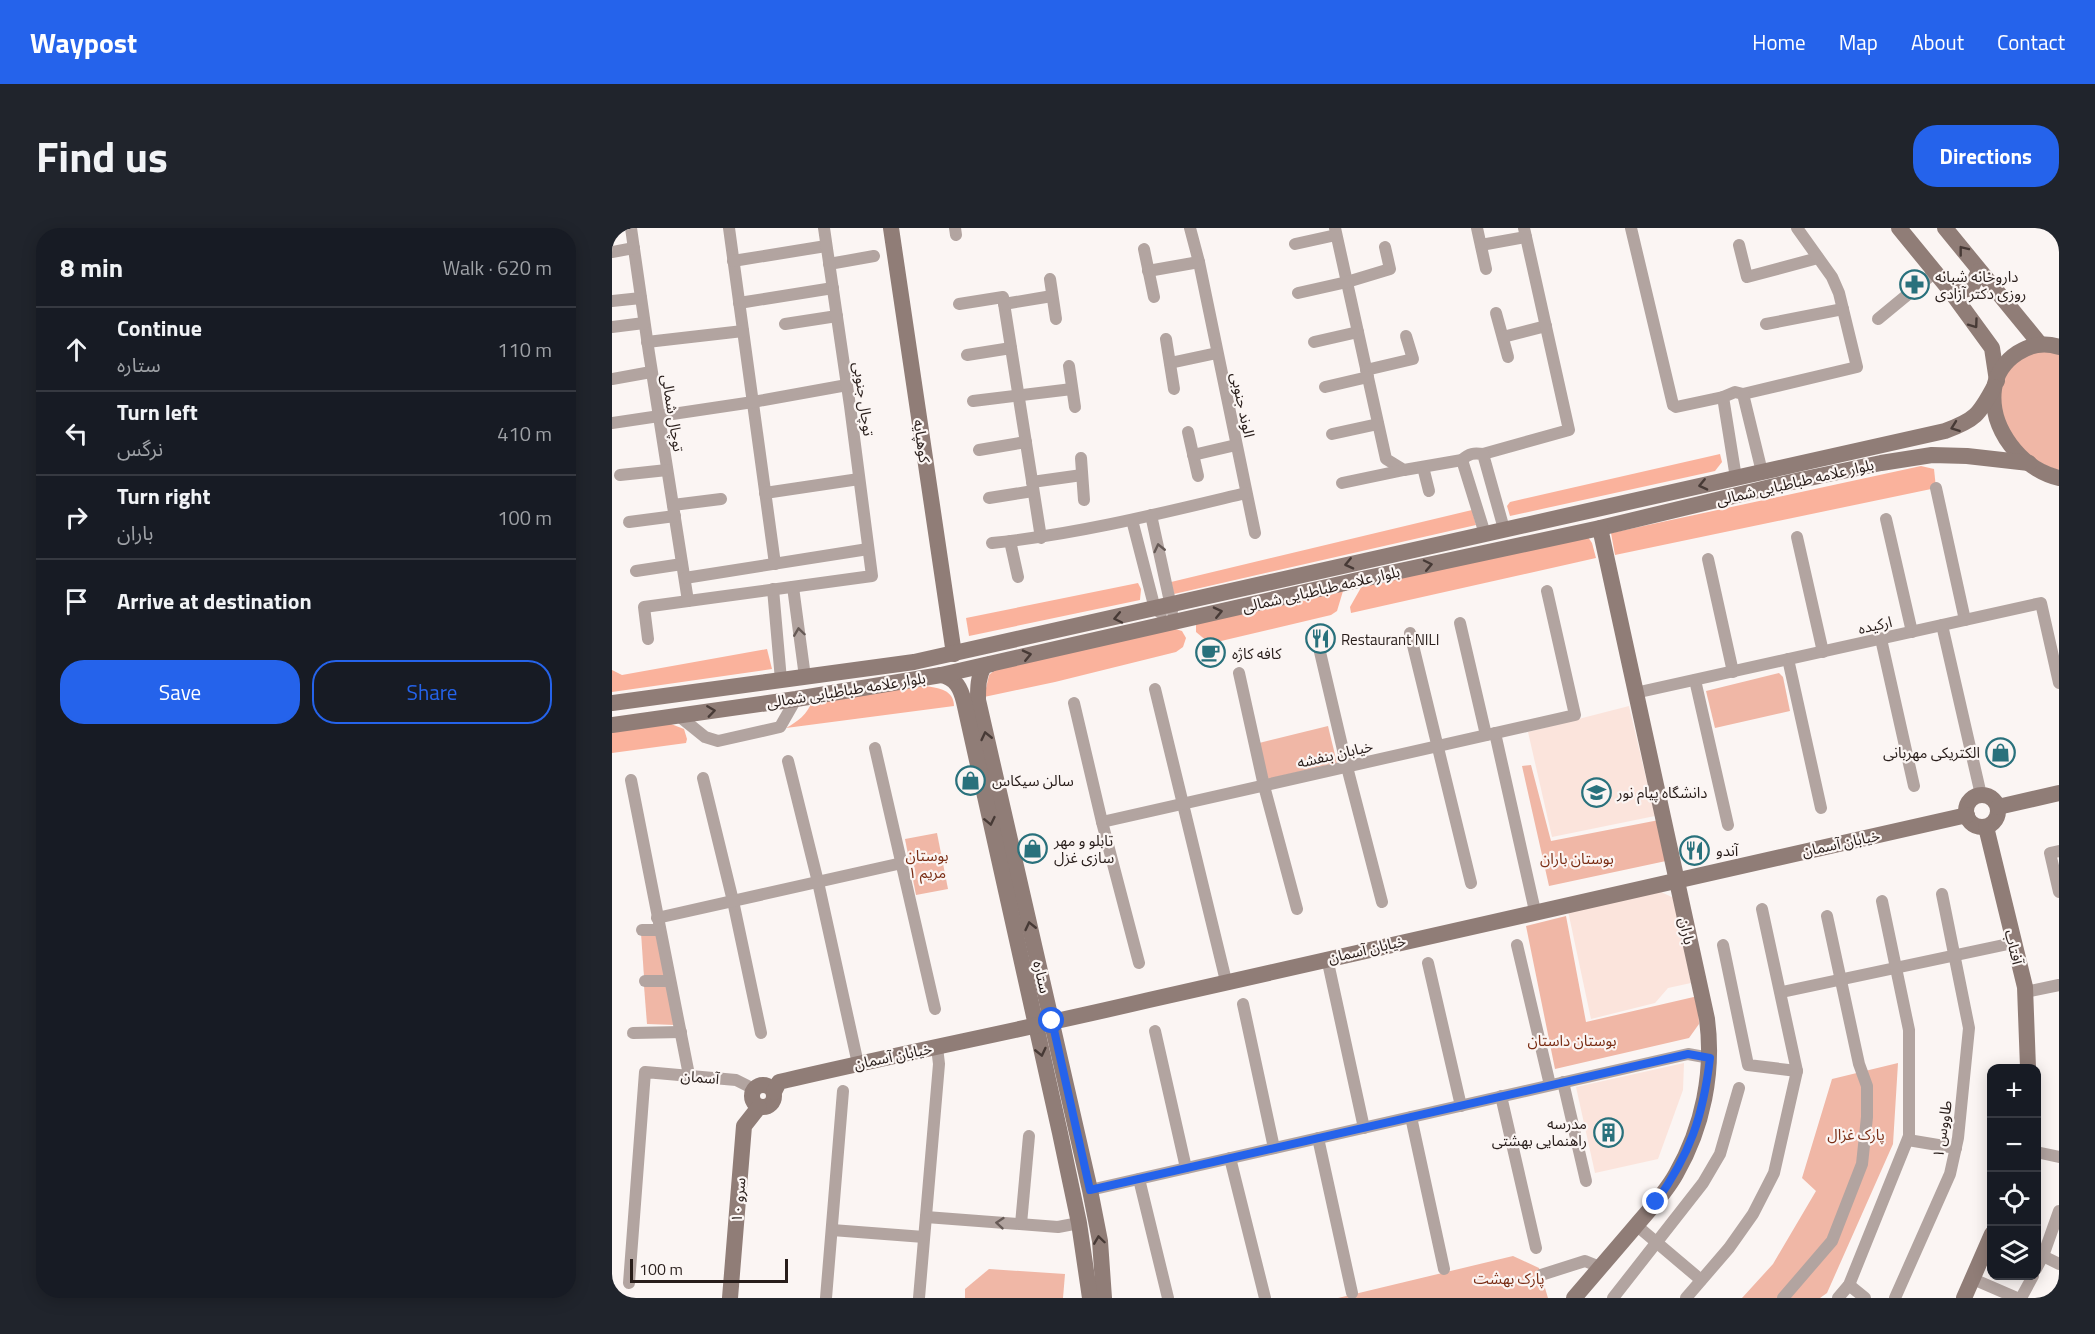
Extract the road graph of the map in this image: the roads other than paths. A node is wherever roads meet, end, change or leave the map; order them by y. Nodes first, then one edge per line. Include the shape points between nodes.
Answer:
1 (631, 228) edge
2 (729, 228) edge
3 (824, 228) edge
4 (891, 228) edge
5 (1190, 228) edge
6 (1477, 228) edge
7 (1631, 228) edge
8 (1797, 228) edge
9 (1899, 228) edge
10 (1946, 228) edge
11 (1335, 231) edge
12 (1525, 232) edge
13 (1295, 244) dead end
14 (1481, 245) junction
15 (1739, 245) dead end
16 (826, 246) junction
17 (634, 248) junction
18 (1385, 248) dead end
19 (1144, 249) dead end
20 (612, 252) edge
21 (874, 256) dead end
22 (1818, 258) junction
23 (733, 261) junction
24 (1199, 262) junction
25 (829, 264) junction
26 (1486, 269) dead end
27 (1148, 271) junction
28 (1978, 271) junction
29 (1935, 272) junction
30 (1050, 279) dead end
31 (1347, 282) junction
32 (833, 288) junction
33 (1948, 289) junction
34 (1298, 293) dead end
35 (1052, 296) junction
36 (1154, 297) dead end
37 (641, 298) junction
38 (1004, 300) junction
39 (612, 301) edge
40 (739, 303) junction
41 (959, 304) dead end
42 (1843, 309) junction
43 (1496, 313) dead end
44 (837, 315) junction
45 (1056, 319) dead end
46 (1878, 319) dead end
47 (644, 323) junction
48 (785, 324) dead end
49 (1766, 324) dead end
50 (1546, 326) junction
51 (612, 327) edge
52 (743, 331) junction
53 (1358, 332) junction
54 (1407, 336) dead end
55 (1503, 337) junction
56 (1166, 339) dead end
57 (647, 342) junction
58 (1314, 342) dead end
59 (2053, 345) edge
60 (1011, 348) junction
61 (1217, 353) junction
62 (967, 355) dead end
63 (1508, 357) dead end
64 (1170, 363) junction
65 (1069, 366) dead end
66 (651, 372) junction
67 (1367, 374) junction
68 (612, 379) edge
69 (1996, 384) junction
70 (847, 385) junction
71 (1326, 387) dead end
72 (1072, 388) junction
73 (1174, 389) dead end
74 (1743, 394) junction
75 (1018, 395) junction
76 (1723, 397) junction
77 (973, 401) dead end
78 (753, 402) junction
79 (1075, 407) dead end
80 (659, 417) junction
81 (612, 423) edge
82 (1378, 424) junction
83 (1188, 432) dead end
84 (1332, 434) dead end
85 (1026, 442) junction
86 (1236, 446) junction
87 (980, 450) dead end
88 (1484, 454) junction
89 (1193, 455) junction
90 (1081, 458) dead end
91 (1462, 460) junction
92 (2029, 463) junction
93 (1423, 467) junction
94 (667, 470) junction
95 (1404, 470) junction
96 (1762, 472) junction
97 (620, 475) dead end
98 (1082, 475) junction
99 (1198, 476) dead end
100 (1736, 478) junction
101 (2057, 478) edge
102 (859, 479) junction
103 (1342, 483) dead end
104 (1033, 486) junction
105 (1936, 488) dead end
106 (1429, 491) dead end
107 (765, 493) junction
108 (1246, 493) junction
109 (721, 498) dead end
110 (989, 498) dead end
111 (1084, 500) dead end
112 (674, 511) junction
113 (1151, 515) junction
114 (1886, 519) dead end
115 (1132, 520) junction
116 (629, 522) dead end
117 (1599, 528) junction
118 (1504, 529) junction
119 (1255, 533) dead end
120 (1485, 534) junction
121 (1797, 537) dead end
122 (1041, 538) junction
123 (1010, 541) junction
124 (992, 543) dead end
125 (868, 549) junction
126 (1708, 559) dead end
127 (682, 564) junction
128 (775, 564) junction
129 (636, 571) dead end
130 (1018, 577) dead end
131 (685, 578) junction
132 (793, 587) junction
133 (773, 590) junction
134 (1547, 591) dead end
135 (688, 601) junction
136 (1166, 612) junction
137 (1965, 620) junction
138 (1460, 623) dead end
139 (1942, 625) junction
140 (1912, 632) junction
141 (1410, 633) dead end
142 (648, 639) dead end
143 (1881, 639) junction
144 (1320, 652) dead end
145 (1823, 652) junction
146 (954, 654) junction
147 (1788, 659) junction
148 (991, 664) junction
149 (1733, 672) junction
150 (1239, 673) dead end
151 (941, 675) junction
152 (805, 677) junction
153 (781, 680) junction
154 (1695, 680) junction
155 (2059, 683) edge
156 (1155, 689) dead end
157 (1635, 693) junction
158 (796, 699) junction
159 (971, 701) junction
160 (612, 703) edge
161 (1074, 704) dead end
162 (679, 716) junction
163 (612, 725) edge
164 (1490, 734) junction
165 (1436, 747) junction
166 (875, 748) dead end
167 (788, 761) dead end
168 (1347, 767) junction
169 (703, 778) dead end
170 (631, 780) dead end
171 (1264, 786) junction
172 (1914, 786) dead end
173 (2059, 794) edge
174 (1981, 795) junction
175 (1182, 803) junction
176 (1998, 807) junction
177 (1821, 808) dead end
178 (1967, 815) junction
179 (1102, 822) junction
180 (1728, 825) dead end
181 (1986, 827) junction
182 (2059, 851) edge
183 (902, 863) junction
184 (1676, 879) junction
185 (818, 882) junction
186 (1471, 883) dead end
187 (2059, 892) edge
188 (1942, 894) dead end
189 (733, 901) junction
190 (1882, 901) dead end
191 (1382, 902) dead end
192 (1297, 909) dead end
193 (1762, 909) dead end
194 (1535, 911) junction
195 (1827, 916) dead end
196 (658, 924) junction
197 (642, 930) dead end
198 (2013, 943) junction
199 (1516, 945) dead end
200 (1724, 945) dead end
201 (1954, 956) junction
202 (1327, 958) junction
203 (1139, 963) dead end
204 (1428, 963) dead end
205 (1896, 969) junction
206 (1841, 980) junction
207 (645, 981) dead end
208 (670, 981) junction
209 (1226, 981) junction
210 (2059, 986) edge
211 (1782, 992) junction
212 (2025, 992) junction
213 (1243, 1004) dead end
214 (935, 1009) dead end
215 (1052, 1021) junction
216 (1035, 1024) junction
217 (1155, 1031) dead end
218 (681, 1032) junction
219 (633, 1033) dead end
220 (761, 1034) dead end
221 (937, 1047) junction
222 (1710, 1058) junction
223 (858, 1064) junction
224 (2028, 1064) edge
225 (1797, 1071) junction
226 (689, 1076) junction
227 (1563, 1082) junction
228 (1550, 1085) junction
229 (1739, 1088) dead end
230 (754, 1089) junction
231 (843, 1091) dead end
232 (774, 1092) junction
233 (1501, 1096) junction
234 (1461, 1106) junction
235 (759, 1107) junction
236 (1411, 1117) junction
237 (1364, 1128) junction
238 (1029, 1136) dead end
239 (1318, 1138) junction
240 (1908, 1140) junction
241 (1274, 1148) junction
242 (1956, 1148) junction
243 (2041, 1153) edge
244 (2059, 1156) edge
245 (1230, 1158) junction
246 (1186, 1168) junction
247 (1139, 1179) junction
248 (1586, 1181) dead end
249 (1090, 1190) junction
250 (2059, 1212) edge
251 (926, 1217) junction
252 (1079, 1223) junction
253 (1021, 1224) junction
254 (1636, 1225) junction
255 (832, 1230) junction
256 (924, 1237) junction
257 (1657, 1243) junction
258 (1987, 1246) edge
259 (1536, 1248) dead end
260 (2043, 1256) junction
261 (2041, 1260) edge
262 (2059, 1264) edge
263 (1600, 1267) junction
264 (1444, 1269) dead end
265 (1541, 1275) dead end
266 (1973, 1279) junction
267 (1701, 1280) junction
268 (2030, 1280) edge
269 (629, 1284) dead end
270 (1849, 1285) junction
271 (1352, 1293) dead end
272 (730, 1298) edge
273 (826, 1298) edge
274 (919, 1298) edge
275 (1090, 1298) edge
276 (1104, 1298) edge
277 (1167, 1298) edge
278 (1265, 1298) edge
279 (1574, 1298) edge
280 (1613, 1298) edge
281 (1686, 1298) edge
282 (1783, 1298) edge
283 (1838, 1298) edge
284 (1865, 1298) edge
285 (1895, 1298) edge
286 (1964, 1298) edge
287 (2019, 1298) edge

1 - 17 street, توچال شمالی
2 - 23 street
3 - 16 street, توچال جنوبی
4 - 146 street, کوهپایه
5 - 24 street, الوند جنوبی
6 - 14 street
7 - 76 street via 1672,405
8 - 22 street
9 - 29 street
28 -> 10 street
11 - 13 street
11 - 31 street
12 - 14 street
12 - 50 street
14 - 26 street
15 - 22 street via 1747,277
16 - 23 street
16 - 25 street, توچال جنوبی
17 - 20 street
17 - 37 street, توچال شمالی
18 - 31 street via 1390,269
19 - 27 street
21 - 25 street
22 - 42 street via 1832,277
23 - 40 street
24 - 27 street
24 - 61 street, الوند جنوبی
25 - 32 street, توچال جنوبی
27 - 36 street
28 - 33 street via 1971,288
28 - 59 street
29 - 33 street
29 - 46 street
30 - 35 street
31 - 34 street
31 - 53 street
32 - 40 street
32 - 44 street, توچال جنوبی
33 -> 69 street via 1992,348
35 - 38 street
35 - 45 street
37 - 39 street
37 - 47 street, توچال شمالی
38 - 41 street
38 - 60 street
40 - 52 street
42 - 49 street
42 - 74 street via 1857,367
43 - 55 street
44 - 48 street
44 - 70 street, توچال جنوبی
47 - 51 street
47 - 57 street, توچال شمالی
50 - 55 street
50 - 88 street via 1569,430
52 - 57 street
52 - 78 street
53 - 58 street
53 - 67 street
54 - 67 street via 1413,359
55 - 63 street
56 - 64 street
57 - 66 street, توچال شمالی
59 - 69 street, بلوار علامه طباطبایی شمالی via 2017,353
60 - 62 street
60 - 75 street
61 - 64 street
61 - 86 street, الوند جنوبی
64 - 73 street
65 - 72 street
66 - 68 street
66 - 80 street, توچال شمالی
67 - 71 street
67 - 82 street
69 - 92 street via 1995,408 2004,435
69 -> 96 street, بلوار علامه طباطبایی شمالی via 1981,411 1946,431
70 - 78 street
70 - 102 street, توچال جنوبی
72 - 75 street
72 - 79 street
74 - 76 street via 1735,392
74 - 96 street
75 - 77 street
75 - 85 street
76 - 100 street
78 - 80 street
78 - 107 street
80 - 81 street
80 - 94 street, توچال شمالی
82 - 84 street
82 - 95 street via 1386,459
83 - 89 street
85 - 87 street
85 - 104 street
86 - 89 street
86 - 108 street, الوند جنوبی
88 - 91 street via 1467,455
88 - 118 street
89 - 99 street
90 - 98 street
91 - 93 street
91 - 120 street
92 - 101 street
92 - 117 street, بلوار علامه طباطبایی شمالی via 1968,456 1912,457
93 - 95 street
93 - 106 street
94 - 97 street
94 - 112 street, توچال شمالی
95 - 103 street
96 - 100 street, بلوار علامه طباطبایی شمالی
98 - 104 street
98 - 111 street
100 -> 118 street, بلوار علامه طباطبایی شمالی
102 - 107 street
102 - 125 street, توچال جنوبی
104 - 110 street
104 - 122 street
105 - 137 street
107 - 128 street
108 - 113 street
108 - 119 street, الوند جنوبی
109 - 112 street
112 - 116 street
112 - 127 street, توچال شمالی
113 - 115 street
136 -> 113 street
114 - 140 street
115 - 122 street
115 - 136 street
136 -> 117 street, بلوار علامه طباطبایی شمالی
117 - 157 street, باران
118 - 120 street, بلوار علامه طباطبایی شمالی
120 -> 136 street, بلوار علامه طباطبایی شمالی
121 - 145 street
122 - 123 street
123 - 124 street
123 - 130 street
125 - 128 street
125 - 132 street, توچال جنوبی via 872,576
126 - 149 street
127 - 129 street
127 - 131 street, توچال شمالی
128 - 131 street
131 - 135 street, توچال شمالی
132 - 133 street
152 -> 132 street
133 - 135 street
133 - 153 street
134 - 164 street, خیابان بنفشه via 1575,715
135 - 142 street via 644,607
136 -> 146 street, بلوار علامه طباطبایی شمالی
148 -> 136 street, بلوار علامه طباطبایی شمالی
137 - 139 street, ارکیده
137 - 155 street, ارکیده via 2041,603
138 - 164 street
139 - 140 street, ارکیده
139 - 174 street
140 - 143 street, ارکیده
141 - 165 street
143 - 145 street, ارکیده
143 - 172 street
144 - 168 street
145 - 147 street, ارکیده
146 - 152 street, بلوار علامه طباطبایی شمالی
147 - 149 street, ارکیده
147 - 177 street
148 - 151 street, بلوار علامه طباطبایی شمالی
148 - 159 street, ستاره via 984,666
149 - 154 street, ارکیده
150 - 171 street
151 - 158 street, بلوار علامه طباطبایی شمالی
151 - 159 street, ستاره via 950,676
152 - 153 street, بلوار علامه طباطبایی شمالی
153 - 160 street, بلوار علامه طباطبایی شمالی
154 - 157 street, ارکیده
154 - 180 street
156 - 175 street
157 - 184 street, باران
162 -> 158 street, بلوار علامه طباطبایی شمالی
158 - 162 street via 780,727 718,741 705,737
215 -> 159 street, ستاره
159 -> 216 street, ستاره
161 - 179 street
162 - 163 street, بلوار علامه طباطبایی شمالی
164 - 165 street, خیابان بنفشه
164 - 194 street
165 - 168 street, خیابان بنفشه
165 - 186 street
166 - 183 street
167 - 185 street
168 - 171 street, خیابان بنفشه
168 - 191 street
169 - 189 street
170 - 196 street
171 - 175 street, خیابان بنفشه
171 - 192 street
173 - 176 street
174 - 176 street via 1994,800
174 - 178 street via 1968,804
175 - 179 street, خیابان بنفشه
175 - 209 street
176 - 181 street via 1998,816
178 - 181 street via 1976,826
178 - 184 street, خیابان آسمان
179 - 203 street
181 - 198 street, آفتاب
182 - 187 street via 2050,853
183 - 185 street
183 - 214 street
184 - 194 street, خیابان آسمان
184 - 222 street, باران via 1707,1019
185 - 189 street
185 - 223 street
188 - 201 street, طاووس ۱
189 - 196 street
189 - 220 street
190 - 205 street
193 - 211 street
194 - 202 street, خیابان آسمان
195 - 206 street
196 - 197 street
196 - 208 street
198 - 201 street
198 - 212 street, آفتاب
199 - 228 street
200 - 225 street via 1748,1065
201 - 205 street
201 - 242 street, طاووس ۱ via 1969,1028
202 - 209 street, خیابان آسمان
202 - 237 street
204 - 234 street
205 - 206 street
205 - 240 street via 1909,1030
206 - 211 street
206 - 282 street via 1867,1086 1862,1164 1832,1241
207 - 208 street
208 - 218 street
209 - 215 street, خیابان آسمان
210 - 212 street
211 - 225 street
212 - 224 street, آفتاب
213 - 241 street
215 - 216 street, خیابان آسمان
215 - 249 street, ستاره
216 - 221 street, خیابان آسمان
216 -> 252 street, ستاره
217 - 246 street
218 - 219 street
218 - 226 street
221 - 223 street, خیابان آسمان
221 - 251 street via 939,1064
222 - 227 street via 1688,1054
222 - 254 street, باران via 1701,1114 1690,1143 1676,1174
223 - 232 street, خیابان آسمان via 779,1082
225 - 267 street via 1774,1173 1753,1214
226 - 230 street, آسمان via 736,1080
226 - 269 street, آسمان via 645,1072
227 - 228 street
227 - 248 street
228 - 233 street
229 - 257 street via 1720,1154
230 - 232 street via 765,1085
230 - 235 street via 752,1099
231 - 255 street
232 - 235 street via 770,1106
233 - 234 street
233 - 259 street
234 - 236 street
235 - 272 street, سرو ۱۰ via 744,1126
236 - 237 street
236 - 264 street
237 - 239 street
238 - 253 street
239 - 241 street
239 - 271 street
240 - 242 street
240 - 270 street
241 - 245 street
242 - 285 street, طاووس ۱ via 1950,1174
243 - 244 street
245 - 246 street
245 - 278 street
246 - 247 street
247 - 249 street
247 - 277 street
276 -> 249 street, ستاره via 1100,1241
250 - 260 street
253 -> 251 street
251 - 256 street
252 - 253 street via 1058,1227
252 - 275 street, ستاره
254 - 257 street
254 - 263 street, باران
255 - 256 street
255 - 273 street
256 - 274 street
257 - 267 street
257 - 280 street
258 - 266 street
260 - 261 street
260 - 262 street
263 - 265 street via 1585,1261
263 - 279 street, باران
266 - 286 street
266 - 287 street
267 - 281 street
268 - 287 street
270 - 283 street
270 - 284 street

